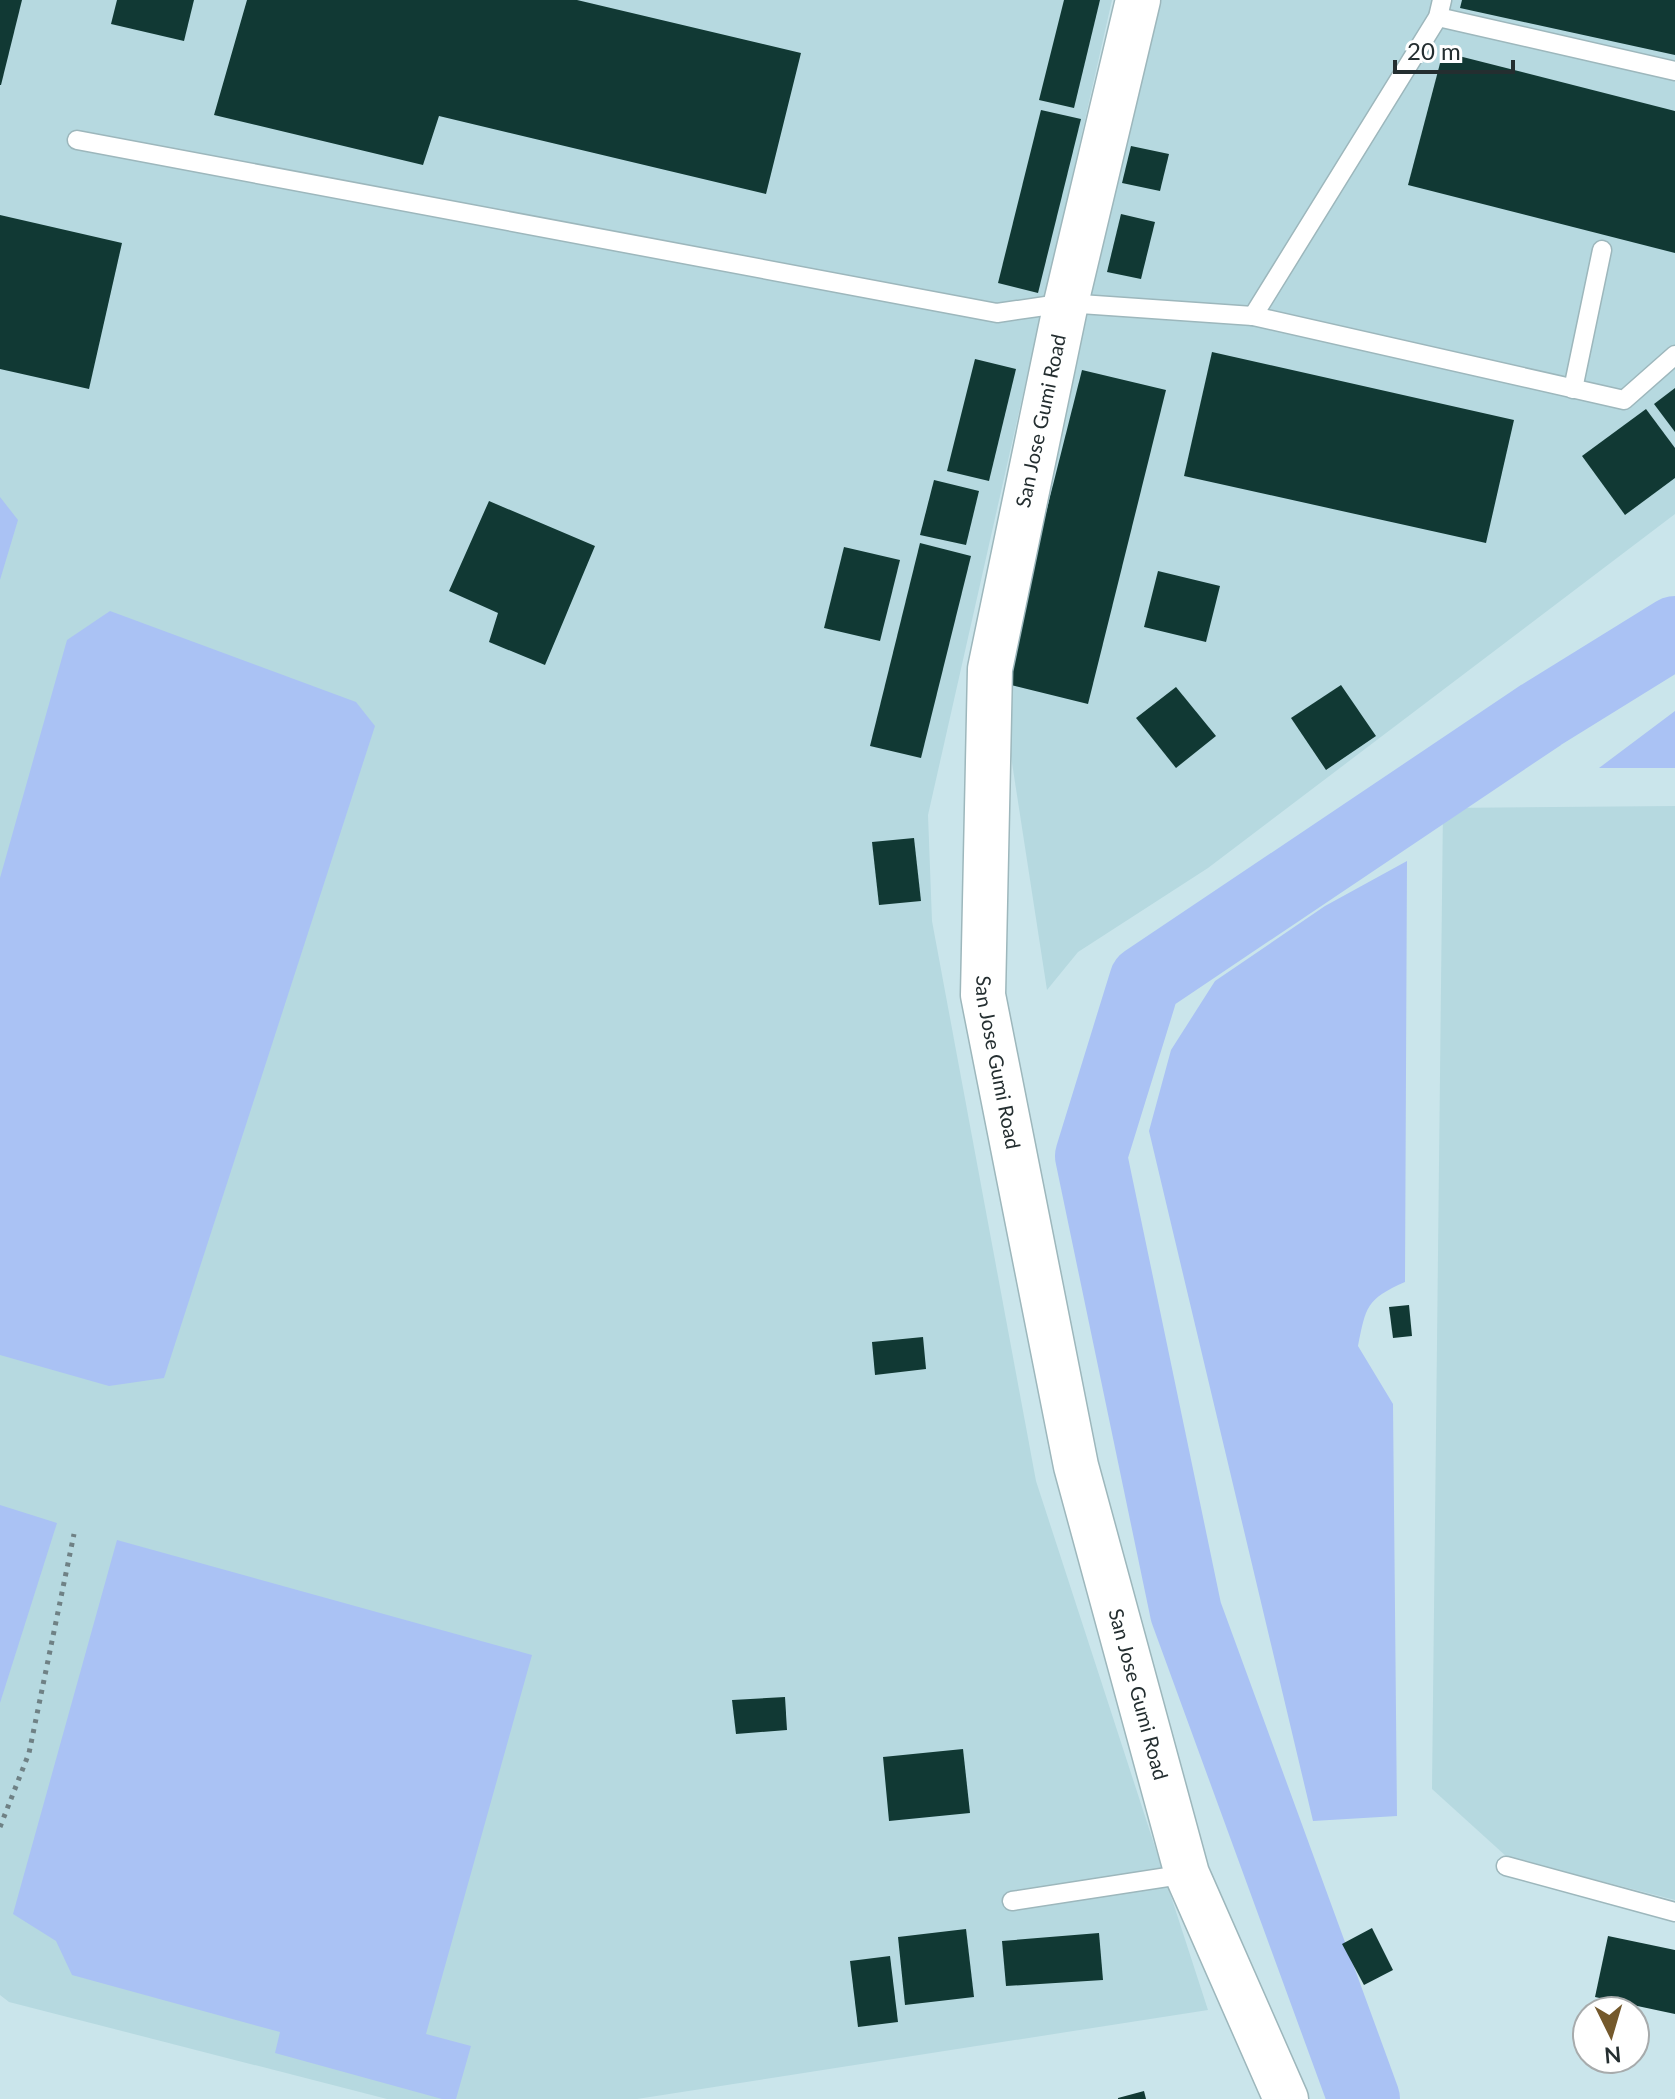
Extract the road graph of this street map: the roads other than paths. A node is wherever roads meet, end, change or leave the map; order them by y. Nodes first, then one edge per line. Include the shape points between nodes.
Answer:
1 (1138, 0) edge
2 (1440, 8) edge
3 (1675, 71) edge
4 (77, 140) dead end
5 (1602, 250) dead end
6 (1066, 303) junction
7 (1253, 316) junction
8 (1675, 355) edge
9 (1573, 389) junction
10 (1506, 1866) dead end
11 (1187, 1874) junction
12 (1012, 1901) dead end
13 (1675, 1912) edge
14 (1286, 2099) edge

1 - 6 street, San Jose Gumi Road
2 - 3 lane
2 - 7 lane
4 - 6 lane via 997,313
5 - 9 lane
6 - 7 lane
6 - 11 street, San Jose Gumi Road via 990,669 983,995 1076,1466
7 - 9 lane
8 - 9 lane via 1624,400
10 - 13 lane
11 - 12 lane
11 - 14 street, San Jose Gumi Road

